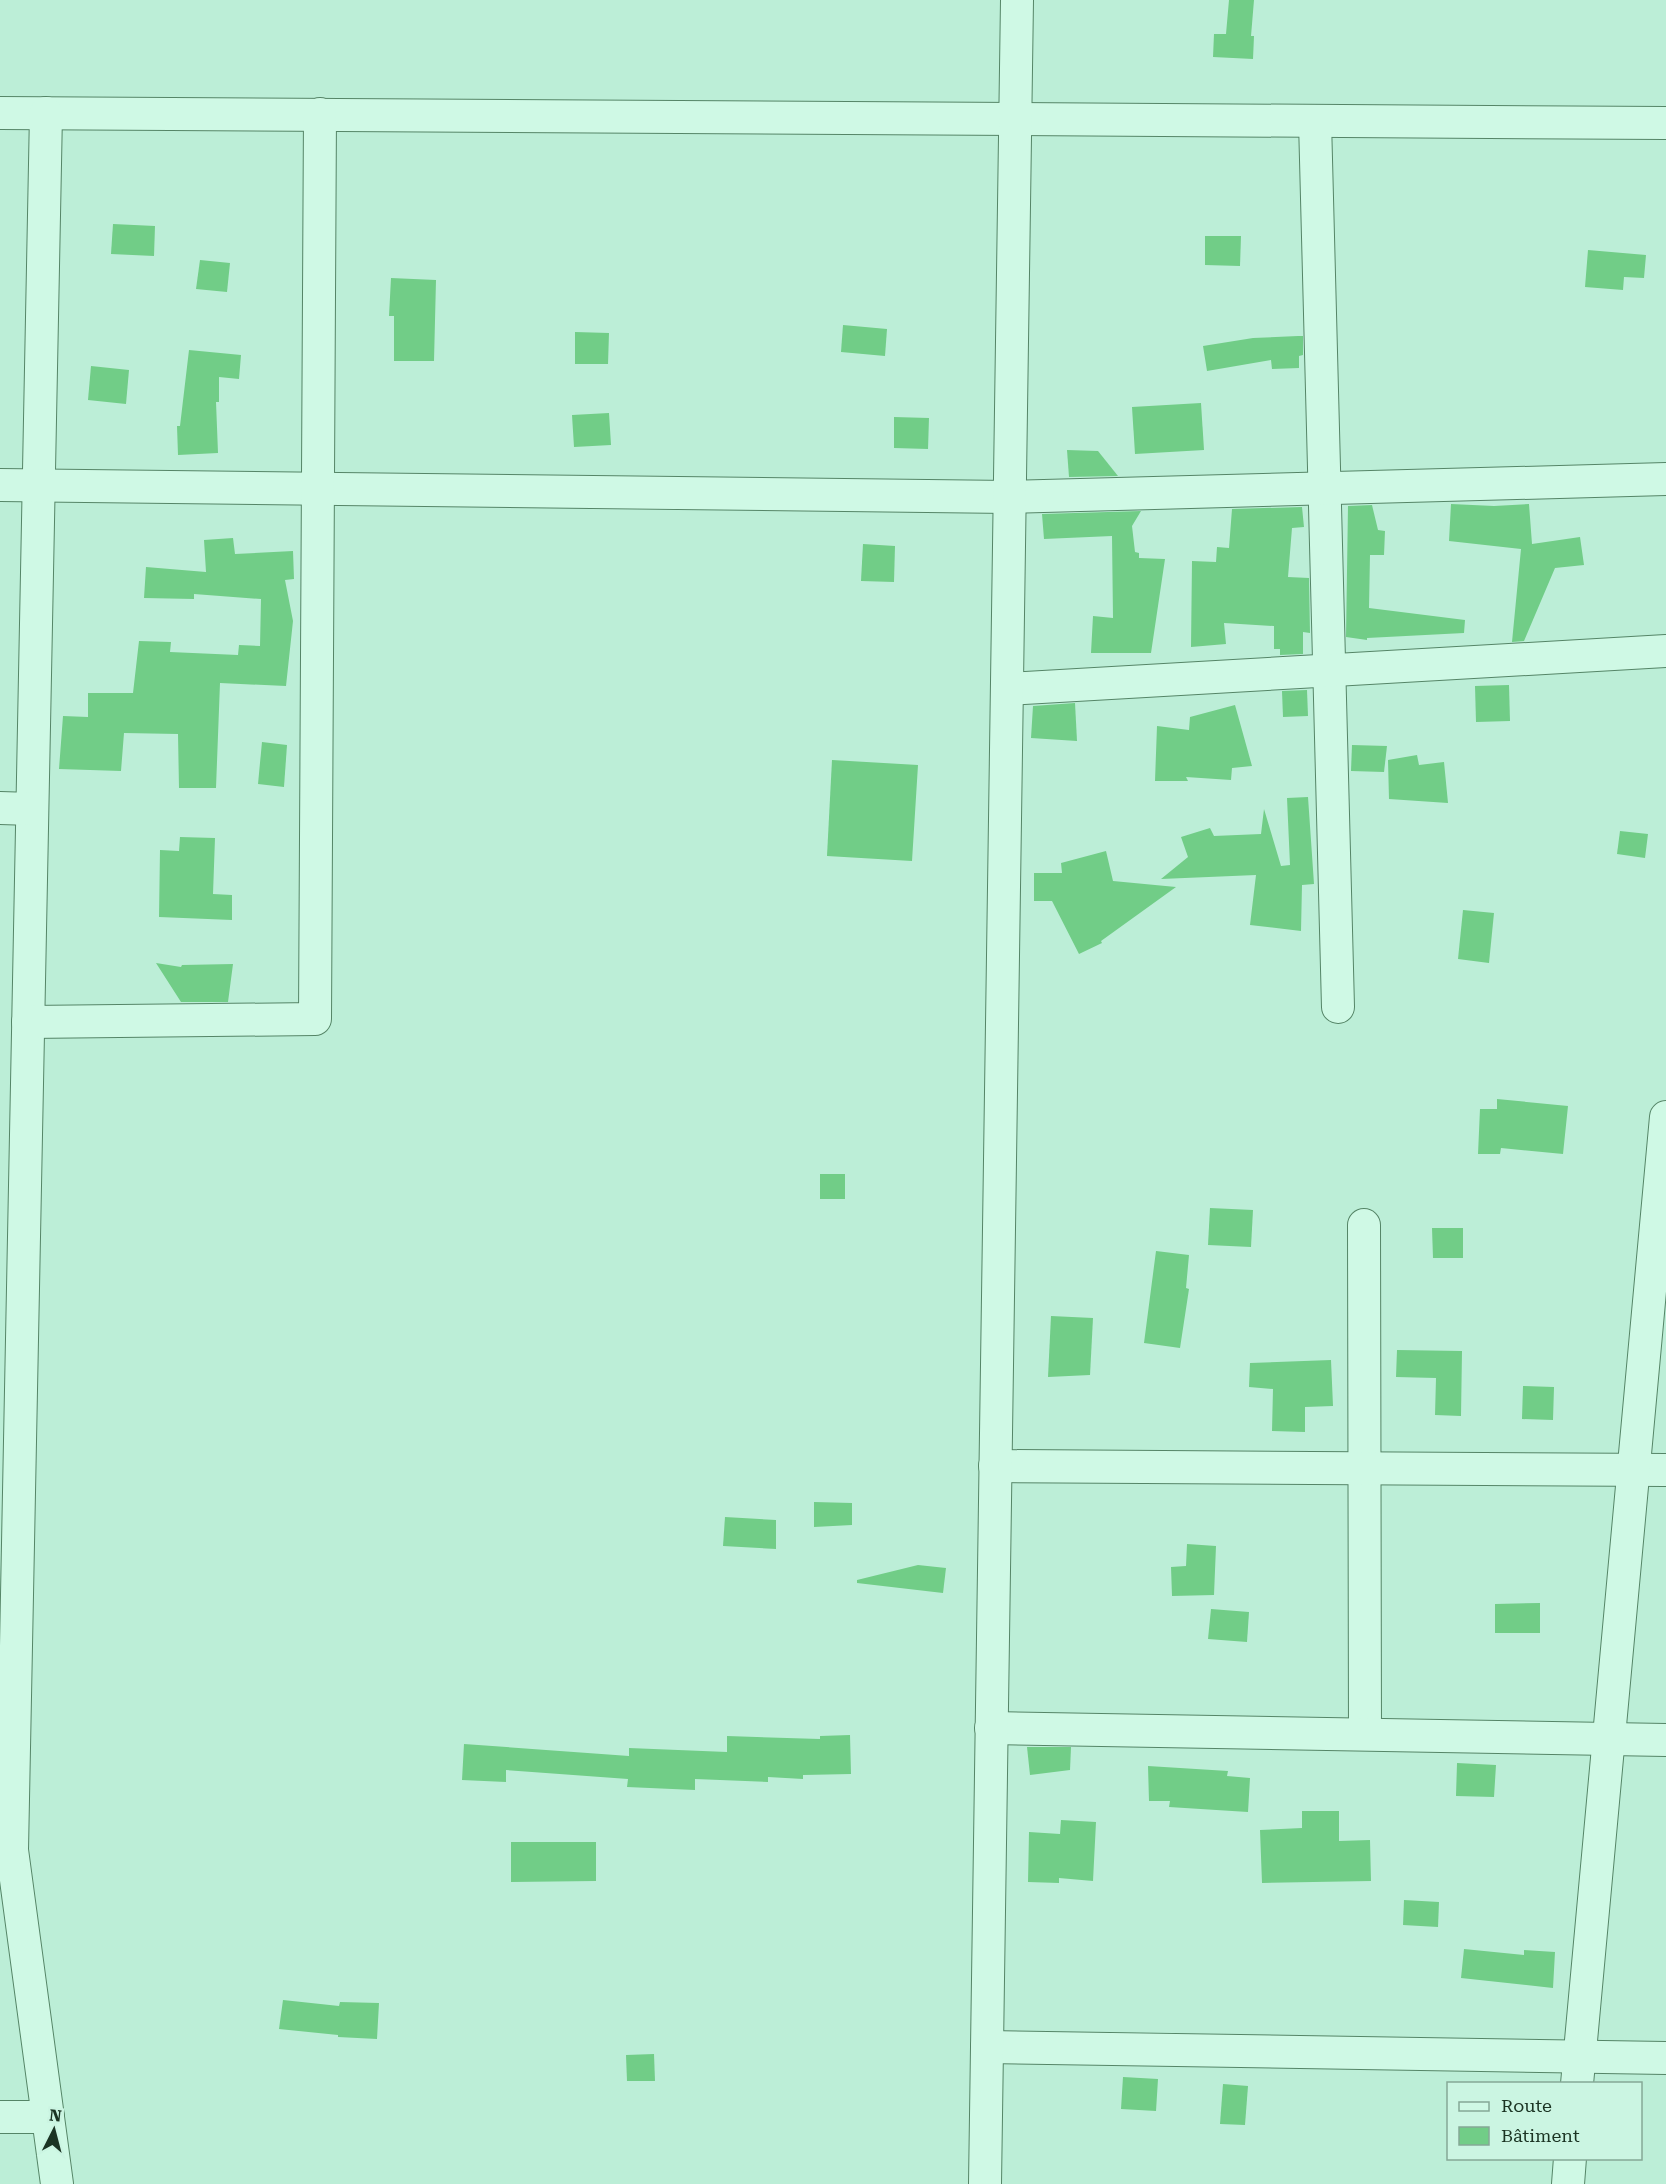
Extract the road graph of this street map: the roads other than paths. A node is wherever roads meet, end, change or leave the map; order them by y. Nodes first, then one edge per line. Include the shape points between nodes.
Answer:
1 (1017, 0) edge
2 (0, 112) edge
3 (46, 113) junction
4 (320, 114) junction
5 (1015, 118) junction
6 (1315, 121) junction
7 (1666, 123) edge
8 (1666, 479) edge
9 (0, 485) edge
10 (39, 485) junction
11 (1324, 488) junction
12 (318, 489) junction
13 (1009, 497) junction
14 (1666, 651) edge
15 (1329, 670) junction
16 (1007, 689) junction
17 (0, 808) edge
18 (32, 809) junction
19 (1338, 1007) dead end
20 (28, 1022) junction
21 (1666, 1117) edge
22 (13, 1140) edge
23 (1662, 1215) edge
24 (1364, 1224) dead end
25 (995, 1466) junction
26 (1364, 1468) junction
27 (1633, 1470) junction
28 (1666, 1470) edge
29 (10, 1483) edge
30 (991, 1728) junction
31 (1365, 1734) junction
32 (1609, 1739) junction
33 (1666, 1740) edge
34 (6, 1850) edge
35 (987, 2047) junction
36 (1666, 2058) edge
37 (1578, 2070) edge
38 (0, 2117) edge
39 (48, 2117) junction
40 (1570, 2160) edge
41 (57, 2184) edge
42 (985, 2184) edge
43 (1568, 2184) edge

1 - 5 street
2 - 3 street
3 - 4 street
3 - 10 street
4 - 5 street
4 - 12 street
5 - 6 street
5 - 13 street
6 - 7 street
6 - 11 street
8 - 11 street
9 - 10 street
10 - 12 street
10 - 18 street
11 - 13 street
11 - 15 street
12 - 13 street
12 - 20 street via 315,1019
13 - 16 street
14 - 15 street
15 - 16 street
15 - 19 street
16 - 25 street
17 - 18 street
18 - 20 street
20 - 22 street
21 - 23 street
22 - 29 street
23 - 27 street
24 - 26 street
25 - 26 street
25 - 30 street
26 - 27 street
26 - 31 street
27 - 28 street
27 - 32 street
29 - 34 street
30 - 31 street
30 - 35 street
31 - 32 street
32 - 33 street
32 - 37 street
34 - 39 street
35 - 37 street
35 - 42 street
36 - 37 street
38 - 39 street
39 - 41 street
40 - 43 street

